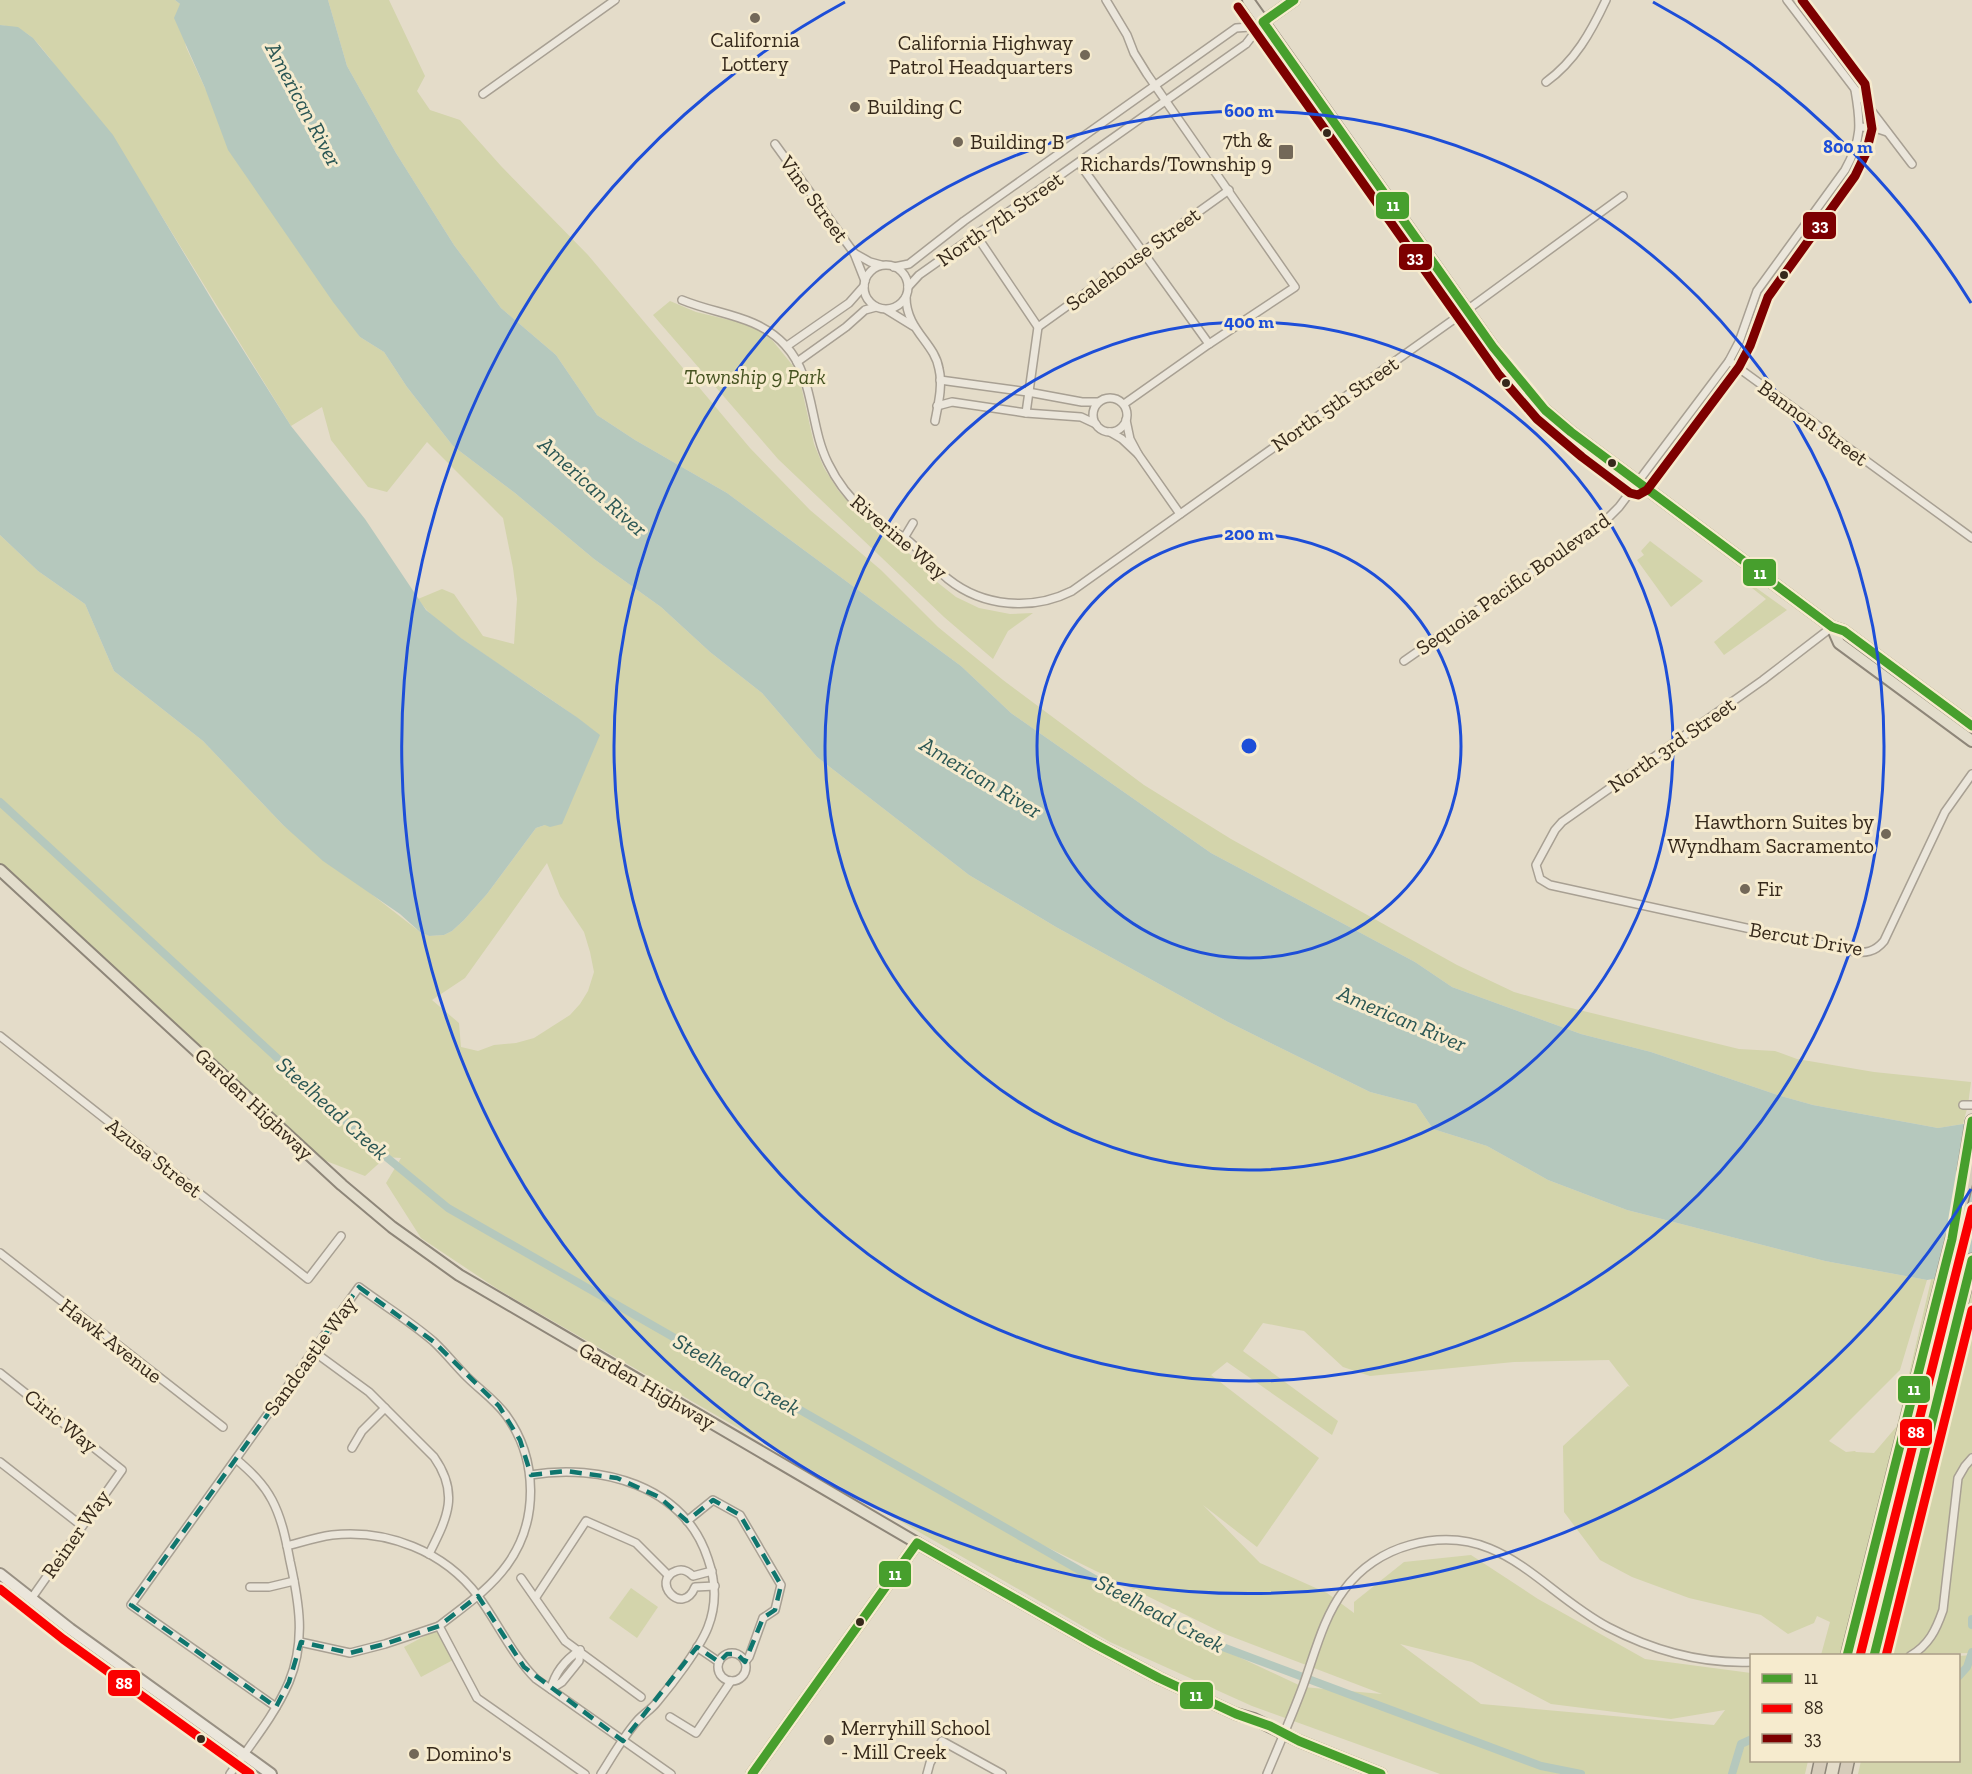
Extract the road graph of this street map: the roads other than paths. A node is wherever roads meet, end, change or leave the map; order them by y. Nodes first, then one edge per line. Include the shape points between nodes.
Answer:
1 (615, 0) edge
2 (1106, 0) edge
3 (1248, 0) edge
4 (1293, 0) edge
5 (1606, 0) edge
6 (1786, 0) edge
7 (1263, 22) junction
8 (1545, 82) dead end
9 (1155, 86) junction
10 (1855, 90) junction
11 (483, 94) dead end
12 (1164, 100) junction
13 (1860, 128) junction
14 (1888, 133) junction
15 (775, 144) dead end
16 (1079, 163) junction
17 (1912, 164) dead end
18 (1229, 190) junction
19 (1623, 196) dead end
20 (976, 235) junction
21 (854, 253) junction
22 (1142, 253) junction
23 (882, 266) junction
24 (894, 267) junction
25 (864, 283) junction
26 (908, 286) junction
27 (906, 297) junction
28 (682, 300) dead end
29 (876, 307) junction
30 (887, 309) junction
31 (1467, 310) junction
32 (913, 326) junction
33 (1038, 327) junction
34 (1209, 344) junction
35 (787, 346) junction
36 (1729, 361) junction
37 (797, 362) junction
38 (940, 380) junction
39 (1029, 392) junction
40 (1098, 402) junction
41 (1124, 404) junction
42 (937, 406) junction
43 (1026, 413) junction
44 (1126, 420) junction
45 (935, 421) dead end
46 (1096, 424) junction
47 (1110, 432) junction
48 (1138, 454) junction
49 (1638, 483) junction
50 (1180, 514) junction
51 (913, 523) dead end
52 (904, 538) junction
53 (1972, 538) edge
54 (1042, 602) joint
55 (1832, 627) junction
56 (1404, 661) dead end
57 (1972, 726) edge
58 (1972, 741) edge
59 (1972, 774) edge
60 (0, 870) edge
61 (1540, 879) joint
62 (0, 1036) edge
63 (1963, 1105) dead end
64 (1972, 1105) edge
65 (1972, 1121) edge
66 (1972, 1160) edge
67 (341, 1236) dead end
68 (1952, 1239) junction
69 (0, 1253) edge
70 (1972, 1260) edge
71 (313, 1351) junction
72 (0, 1373) edge
73 (385, 1408) junction
74 (223, 1427) dead end
75 (352, 1448) dead end
76 (1972, 1458) edge
77 (236, 1459) junction
78 (0, 1462) edge
79 (122, 1470) joint
80 (530, 1475) junction
81 (687, 1521) junction
82 (82, 1526) junction
83 (917, 1543) junction
84 (287, 1546) junction
85 (429, 1554) junction
86 (712, 1571) junction
87 (0, 1574) edge
88 (669, 1576) junction
89 (521, 1578) dead end
90 (294, 1581) junction
91 (715, 1586) junction
92 (250, 1587) dead end
93 (478, 1596) junction
94 (536, 1597) junction
95 (31, 1599) junction
96 (439, 1626) junction
97 (300, 1641) junction
98 (697, 1647) junction
99 (580, 1650) junction
100 (1848, 1654) edge
101 (1874, 1654) edge
102 (1913, 1654) edge
103 (719, 1662) junction
104 (745, 1662) junction
105 (1750, 1662) edge
106 (731, 1681) junction
107 (551, 1689) junction
108 (641, 1697) dead end
109 (276, 1707) junction
110 (670, 1717) dead end
111 (1284, 1733) junction
112 (623, 1741) junction
113 (243, 1755) junction
114 (230, 1774) edge
115 (271, 1774) edge
116 (585, 1774) edge
117 (601, 1774) edge
118 (671, 1774) edge
119 (753, 1774) edge
120 (927, 1774) edge
121 (1002, 1774) edge
122 (1267, 1774) edge
123 (1381, 1774) edge

1 - 11 street
2 - 9 street
3 - 7 main road
4 - 7 main road, North 7th Street
5 - 8 street via 1574,57
6 - 10 street
7 - 9 street, North 7th Street via 1236,28
7 - 12 street, North 7th Street via 1246,44
7 - 31 main road
9 - 12 street
9 - 24 street, North 7th Street via 964,220 909,264
10 - 13 street
10 - 14 street
12 - 16 street, North 7th Street
12 - 18 street
13 - 14 street
13 - 36 street via 1845,170 1757,291
14 - 17 street
15 - 21 street, Vine Street
16 - 20 street, North 7th Street
16 - 22 street
18 - 22 street, Scalehouse Street
18 - 34 street via 1294,287
19 - 31 street, North 5th Street
20 - 26 street, North 7th Street
20 - 33 street
21 - 23 street, Vine Street
21 - 25 street, Vine Street
22 - 33 street, Scalehouse Street
22 - 34 street
23 - 24 street
23 - 25 street via 871,271
24 - 26 street via 906,278
25 - 29 street via 867,298
25 - 35 street via 849,303
26 - 27 street
27 - 30 street via 898,306
27 - 32 street
28 - 35 street, Riverine Way via 750,320
29 - 30 street
29 - 37 street via 865,310
30 - 32 street
31 - 49 main road via 1545,410
31 - 50 street, North 5th Street
32 - 38 street via 933,355
33 - 39 street
34 - 41 street
35 - 37 street, Riverine Way
36 - 49 street, Sequoia Pacific Boulevard
36 - 53 street, Bannon Street
37 - 52 street, Riverine Way via 807,385 821,446 834,473 862,509
38 - 39 street
38 - 42 street
39 - 40 street
39 - 43 street
40 - 41 street via 1109,397
40 - 46 street via 1093,410
41 - 44 street
42 - 43 street via 952,402
42 - 45 street
43 - 46 street via 1081,417
44 - 47 street via 1120,429
44 - 48 street
46 - 47 street
47 - 48 street
48 - 50 street
49 - 55 main road
49 - 56 street, Sequoia Pacific Boulevard via 1605,521
50 - 54 street, North 5th Street via 1072,591
51 - 52 street
52 - 54 street, Riverine Way via 948,579 977,596 1014,604
55 - 57 main road via 1844,631
55 - 58 main road via 1839,643
55 - 61 street, North 3rd Street via 1562,822 1536,865
59 - 61 street, Bercut Drive via 1945,812 1884,941 1867,952 1560,887
60 - 83 main road, Garden Highway via 325,1170 429,1256
62 - 67 street, Azusa Street via 308,1279
63 - 64 street
65 - 68 highway
66 - 68 highway
68 - 100 highway
69 - 74 street, Hawk Avenue
70 - 101 highway
71 - 73 street
71 - 77 street, Sandcastle Way
71 - 80 street, Sandcastle Way via 358,1287 434,1342 499,1406 520,1440
72 - 79 street, Ciric Way
73 - 75 street via 362,1431
73 - 85 street via 434,1456 445,1476 447,1514
76 - 102 street via 1958,1478 1943,1610 1928,1642
77 - 84 street via 271,1498
77 - 109 street, Sandcastle Way via 131,1605
78 - 82 street
79 - 82 street, Reiner Way
80 - 81 street via 583,1471 617,1478 659,1497
80 - 93 street, Sandcastle Way via 529,1515 521,1540 504,1569
81 - 86 street via 701,1542
81 - 104 street via 713,1500 740,1515 781,1585 775,1610 763,1618
82 - 95 street, Reiner Way
83 - 111 main road, Garden Highway via 1127,1662
83 - 119 main road
84 - 85 street via 358,1534 402,1542
84 - 90 street
85 - 93 street via 453,1570
86 - 88 street via 693,1576 677,1570
86 - 91 street
87 - 95 main road
88 - 91 street via 667,1588 677,1598 686,1598 695,1587
88 - 94 street via 636,1543 586,1521
89 - 94 street
90 - 92 street
90 - 97 street
91 - 98 street via 712,1615
93 - 96 street, Sandcastle Way
93 - 107 street via 524,1667
94 - 99 street via 565,1641
95 - 113 main road
96 - 97 street, Sandcastle Way via 350,1653
96 - 116 street via 477,1698
97 - 109 street via 289,1682
98 - 103 street
98 - 112 street via 658,1702
99 - 107 street via 554,1676
99 - 108 street
103 - 104 street via 726,1654 737,1654
103 - 106 street via 718,1671
104 - 106 street via 746,1671 740,1679
105 - 111 street via 1695,1659 1653,1648 1606,1626 1499,1552 1462,1540 1443,1539 1401,1547 1382,1556 1343,1591 1326,1621
106 - 110 street via 696,1733
107 - 112 street
109 - 113 street
111 - 122 street
111 - 123 main road, Garden Highway
112 - 117 street
112 - 118 street
113 - 114 street
113 - 115 main road
120 - 121 street via 942,1741

